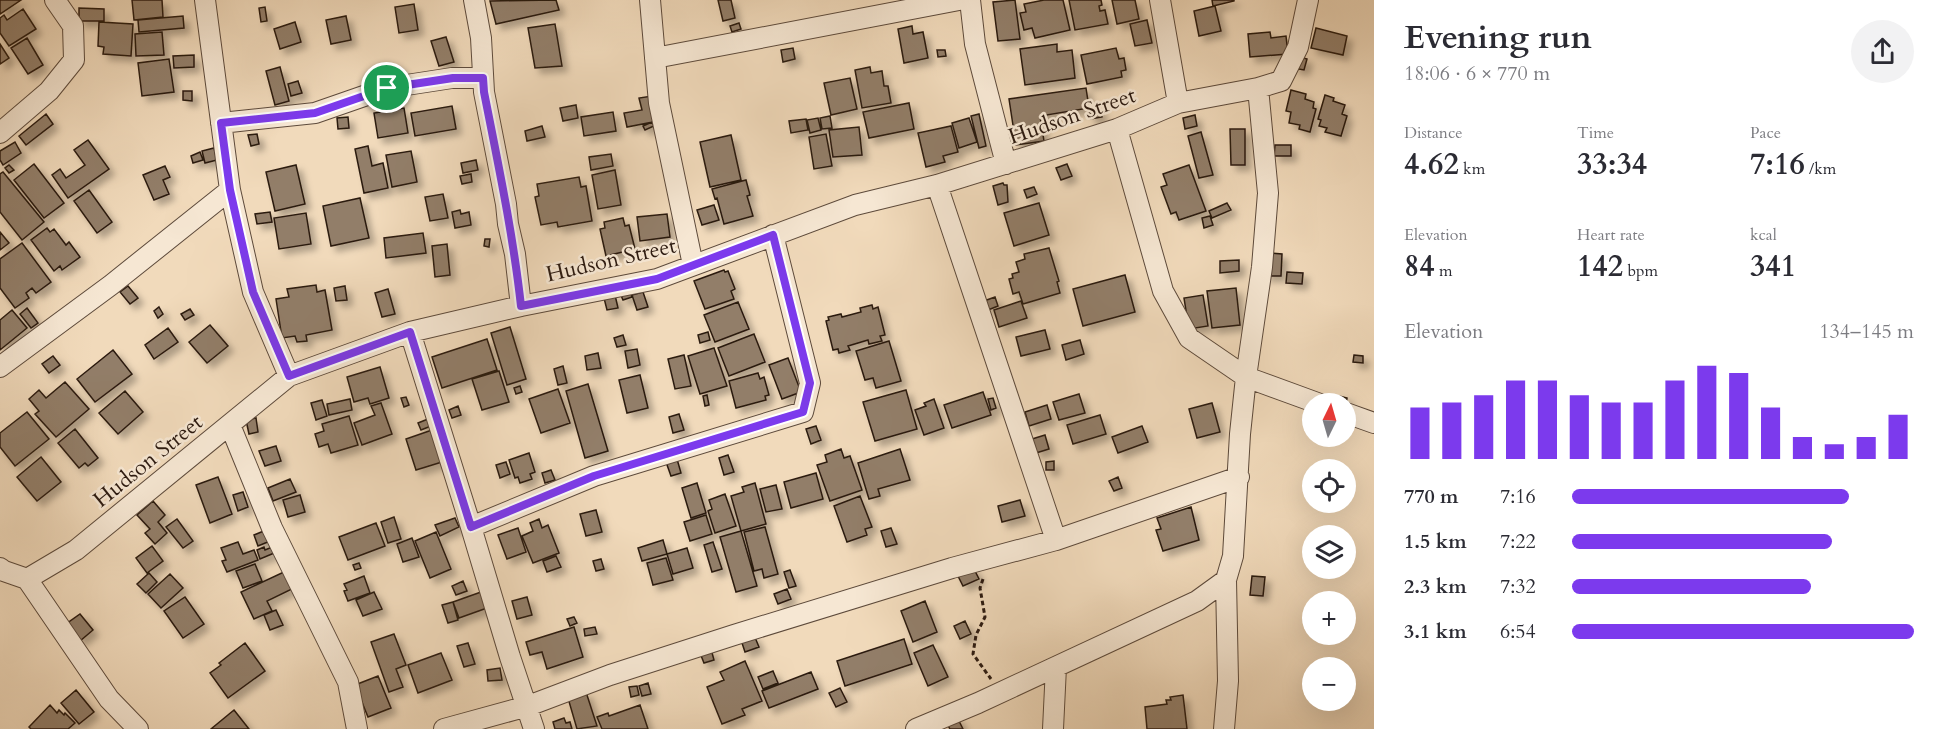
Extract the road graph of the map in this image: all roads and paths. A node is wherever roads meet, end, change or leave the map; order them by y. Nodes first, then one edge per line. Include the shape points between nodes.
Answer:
1 (55, 0) edge
2 (205, 0) edge
3 (474, 0) edge
4 (650, 0) edge
5 (960, 0) edge
6 (970, 0) edge
7 (1160, 0) edge
8 (1308, 0) edge
9 (655, 58) junction
10 (483, 78) junction
11 (1258, 88) junction
12 (1178, 103) junction
13 (221, 123) junction
14 (1117, 129) junction
15 (0, 133) edge
16 (1006, 164) junction
17 (937, 185) junction
18 (230, 190) junction
19 (773, 235) junction
20 (693, 265) junction
21 (521, 306) junction
22 (410, 332) junction
23 (0, 367) edge
24 (289, 376) junction
25 (1246, 377) junction
26 (1302, 397) edge
27 (1356, 416) edge
28 (1374, 423) edge
29 (230, 425) junction
30 (1239, 477) junction
31 (471, 527) junction
32 (1056, 540) junction
33 (988, 559) junction
34 (0, 568) edge
35 (27, 579) junction
36 (1226, 580) junction
37 (1056, 667) junction
38 (1002, 692) junction
39 (528, 706) junction
40 (138, 729) edge
41 (357, 729) edge
42 (444, 729) edge
43 (534, 729) edge
44 (916, 729) edge
45 (1053, 729) edge
46 (1224, 729) edge

1 - 15 street via 74,26 74,60 49,91
2 - 13 street
3 - 10 street
4 - 9 street
5 - 9 street
6 - 16 street via 975,44
7 - 12 street
8 - 11 street, Hudson Street via 1298,46 1281,81
9 - 20 street via 659,103
10 - 13 street via 453,78 387,88 315,113
10 - 21 street
11 - 12 street, Hudson Street
11 - 25 street via 1268,193
12 - 14 street, Hudson Street
13 - 18 street
14 - 16 street, Hudson Street
14 - 25 street via 1162,291 1190,338
16 - 17 street, Hudson Street
17 - 19 street, Hudson Street via 855,205
17 - 32 street
18 - 23 street
18 - 24 street via 253,292
19 - 20 street, Hudson Street
19 - 31 street via 810,383 803,412 594,476
20 - 21 street, Hudson Street via 657,279
21 - 22 street, Hudson Street
22 - 24 street, Hudson Street
22 - 31 street
24 - 29 street, Hudson Street
25 - 26 street
25 - 30 street
27 - 28 street
29 - 35 street, Hudson Street via 76,550
29 - 41 street via 272,528 348,682
30 - 32 street
30 - 36 street via 1233,556
31 - 39 street
32 - 33 street
33 - 38 path via 980,588 985,617 976,635 973,654
33 - 39 street via 610,675
34 - 35 street
35 - 40 street via 109,699
36 - 37 street via 1197,601
36 - 46 street via 1228,681
37 - 38 street
37 - 45 street
38 - 44 street
39 - 42 street
39 - 43 street

